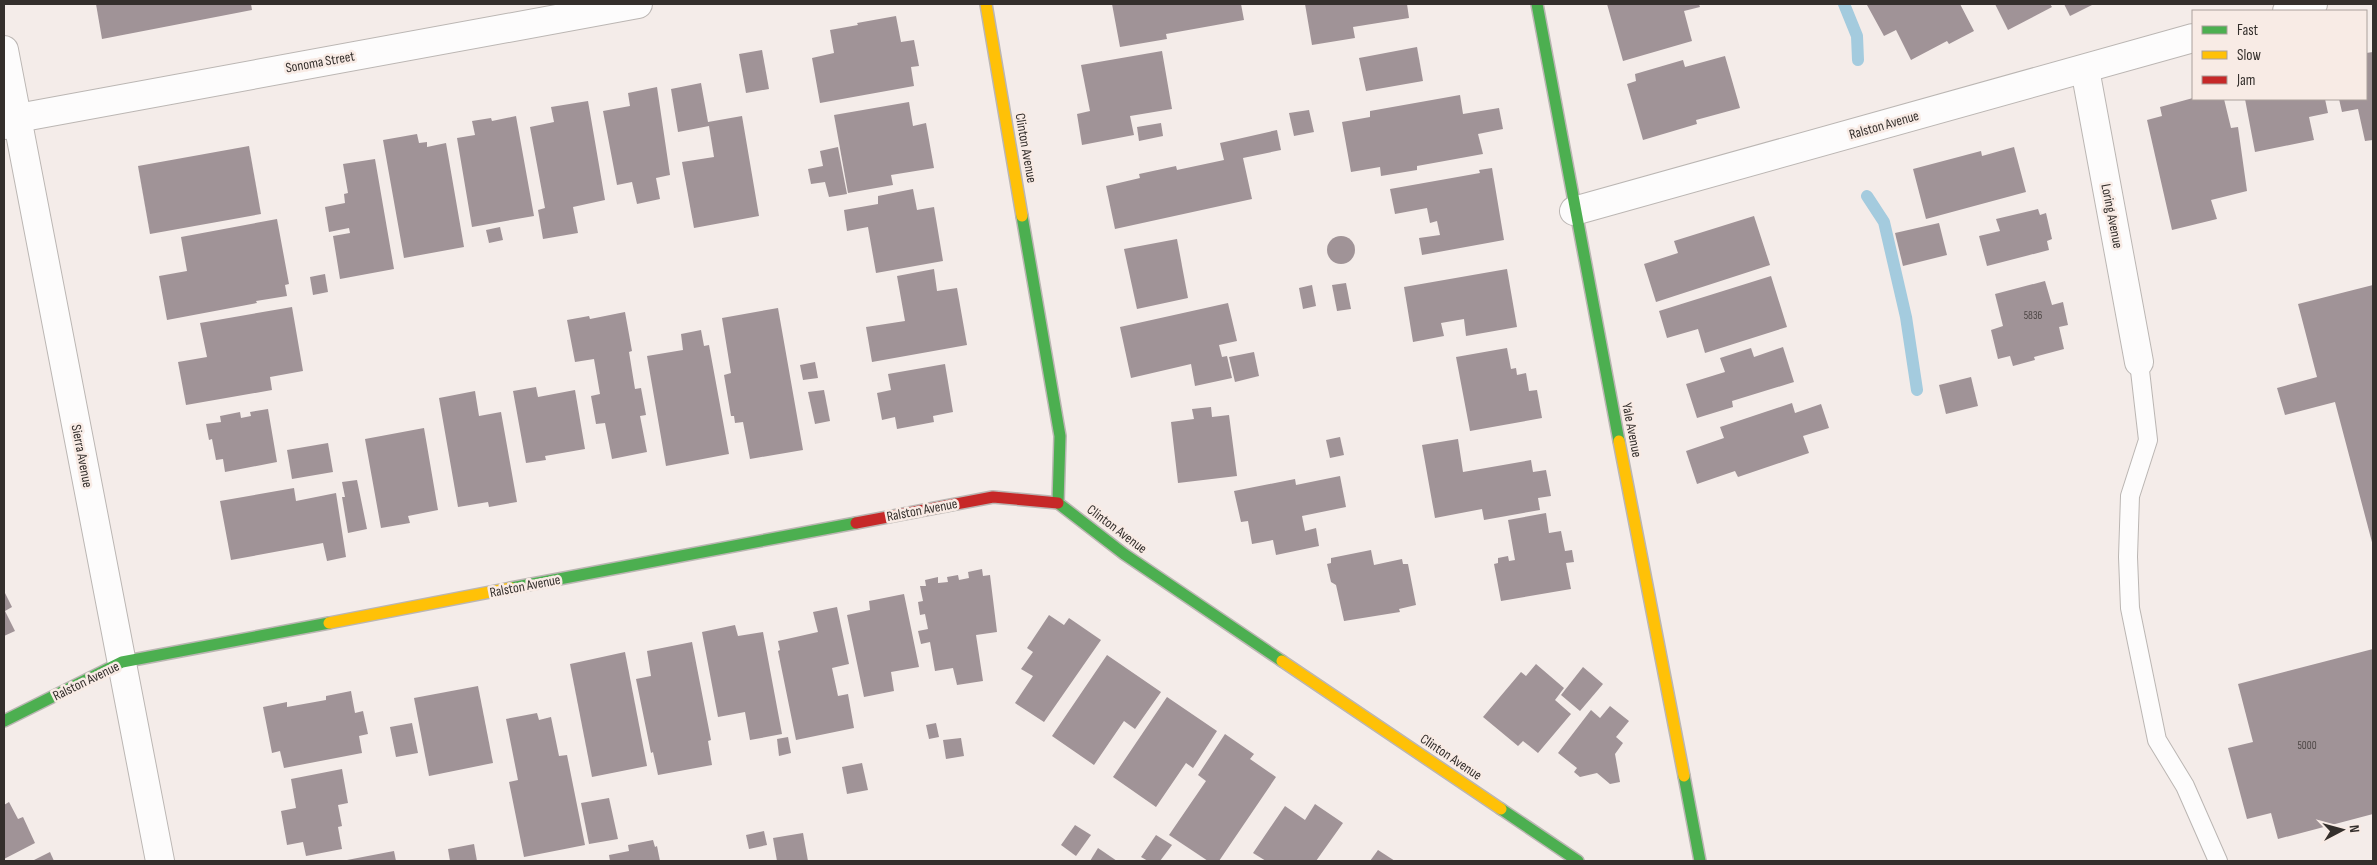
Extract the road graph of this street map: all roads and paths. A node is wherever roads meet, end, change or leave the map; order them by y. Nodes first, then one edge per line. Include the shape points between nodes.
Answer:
1 (638, 4) edge
2 (986, 4) edge
3 (1537, 4) edge
4 (2313, 4) edge
5 (2291, 10) edge
6 (527, 14) edge
7 (2192, 38) edge
8 (4, 50) edge
9 (2084, 69) junction
10 (11, 121) edge
11 (1574, 211) junction
12 (2139, 362) joint
13 (1058, 503) junction
14 (122, 662) junction
15 (4, 721) edge
16 (160, 861) edge
17 (1578, 861) edge
18 (1700, 861) edge
19 (2218, 861) edge

1 - 6 street, Sonoma Street
2 - 13 street, Clinton Avenue via 1060,436
3 - 11 street, Yale Avenue
4 - 5 street
6 - 10 street, Sonoma Street
7 - 9 street, Ralston Avenue
8 - 10 street, Sierra Avenue
9 - 11 street, Ralston Avenue
9 - 12 street, Loring Avenue
10 - 14 street, Sierra Avenue
11 - 18 street, Yale Avenue
12 - 19 lane via 2148,440 2130,496 2130,608 2157,740 2185,786
13 - 14 street, Ralston Avenue via 993,496
13 - 17 street, Clinton Avenue via 1124,554
14 - 15 street, Ralston Avenue
14 - 16 street, Sierra Avenue

